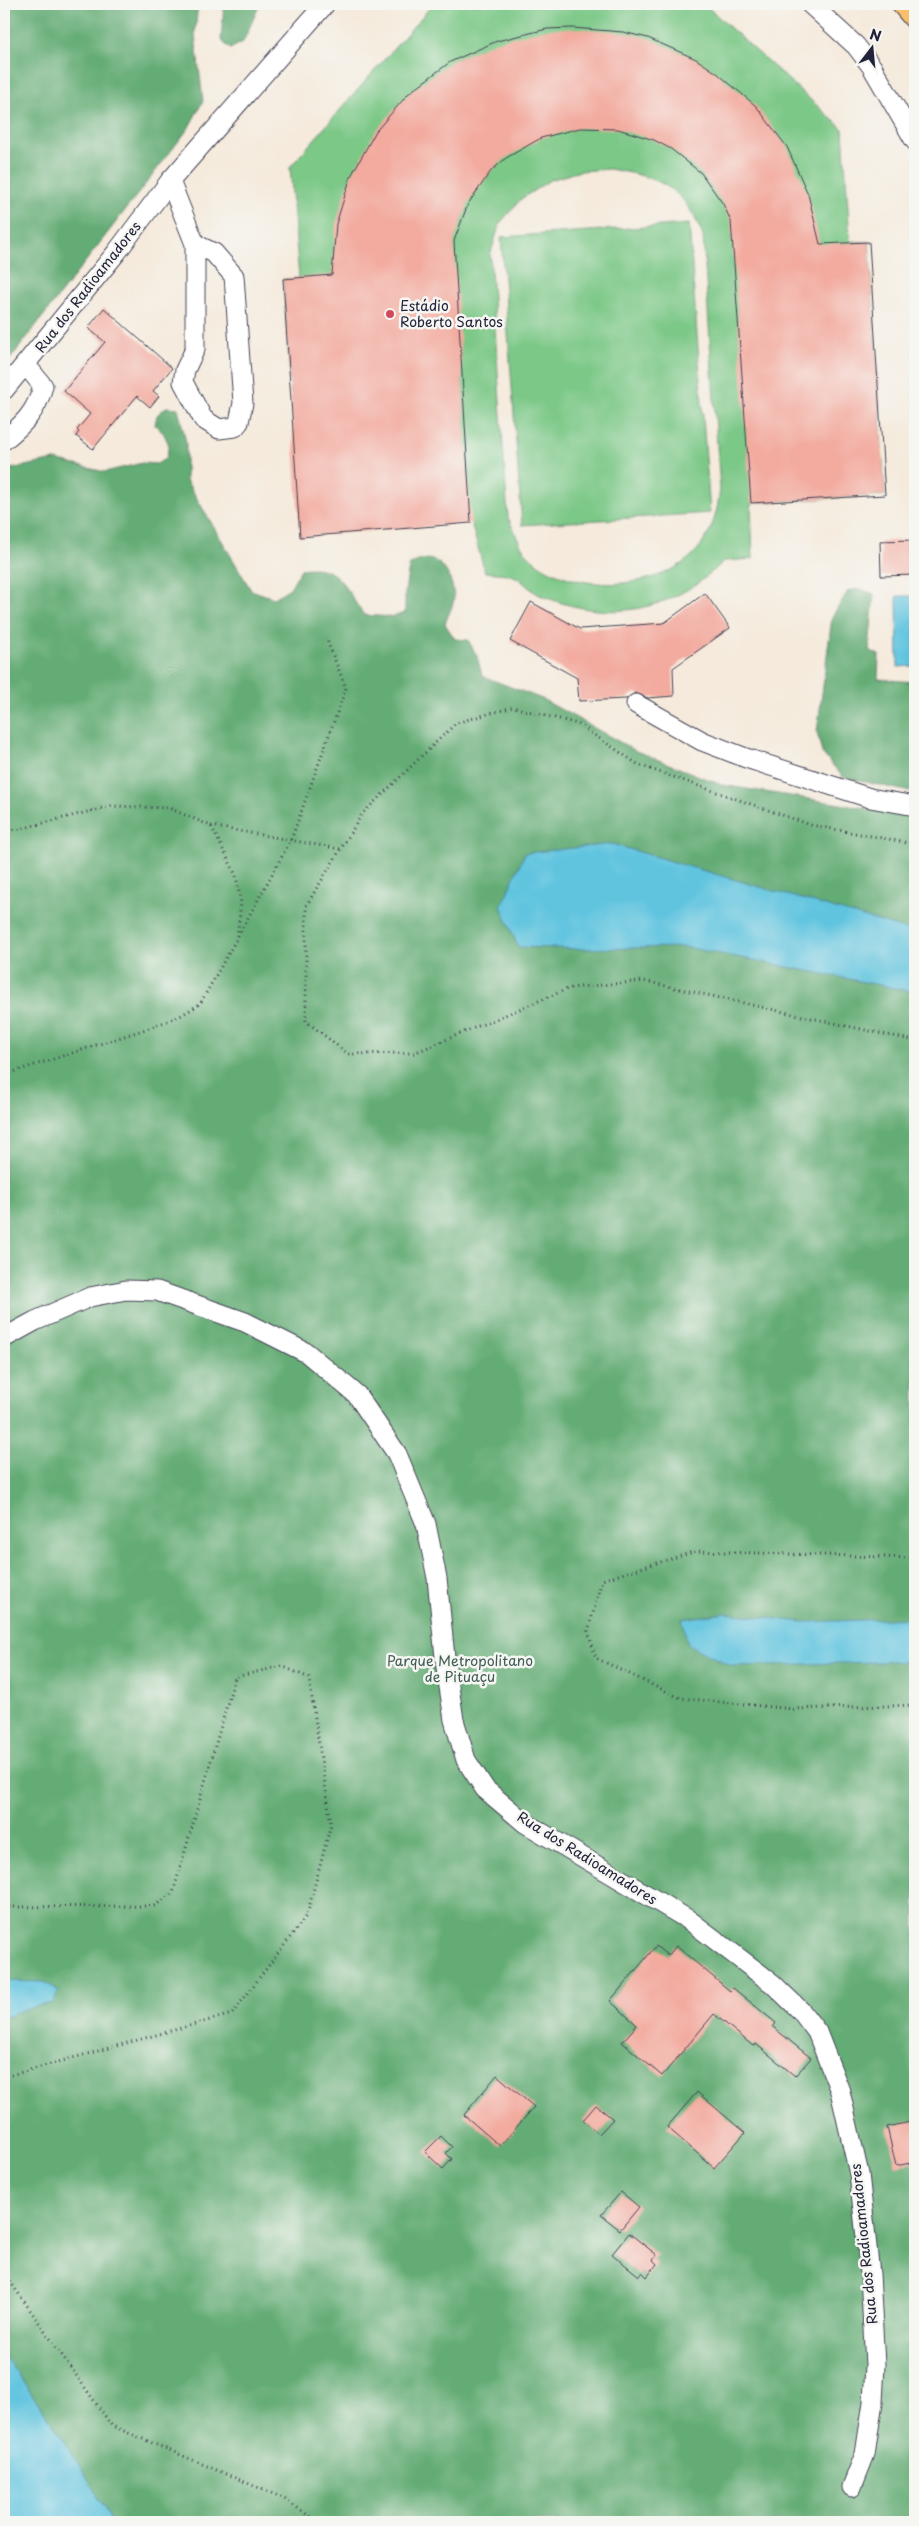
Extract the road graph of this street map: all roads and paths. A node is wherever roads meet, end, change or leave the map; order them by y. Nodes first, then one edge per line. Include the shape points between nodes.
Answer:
1 (325, 4) edge
2 (810, 4) edge
3 (904, 4) edge
4 (915, 17) edge
5 (915, 141) edge
6 (170, 181) junction
7 (195, 244) junction
8 (26, 365) junction
9 (4, 390) edge
10 (4, 440) edge
11 (326, 638) dead end
12 (636, 704) dead end
13 (915, 806) edge
14 (211, 826) junction
15 (4, 833) edge
16 (291, 840) junction
17 (915, 844) edge
18 (340, 850) junction
19 (237, 938) junction
20 (915, 1041) edge
21 (4, 1075) edge
22 (4, 1338) edge
23 (915, 1558) edge
24 (915, 1705) edge
25 (4, 1907) edge
26 (4, 2077) edge
27 (4, 2273) edge
28 (852, 2487) dead end
29 (318, 2522) edge

1 - 6 lane, Rua dos Radioamadores
2 - 5 lane via 856,46 872,67
3 - 4 main road
6 - 7 lane
6 - 8 lane, Rua dos Radioamadores
7 - 7 lane via 195,349 184,370 183,382 203,419 219,429 235,427 243,403 234,276 214,253
8 - 9 lane, Rua dos Radioamadores
8 - 10 lane via 43,386 40,398 24,425
11 - 16 path via 346,688
12 - 13 lane via 702,742 870,798
14 - 15 path via 169,808 110,806
14 - 16 path
14 - 19 path via 236,875 241,903
16 - 18 path
16 - 19 path
17 - 18 path via 811,825 639,765 578,724 513,707 456,723 362,814
18 - 20 path via 306,906 306,1021 348,1054 414,1053 570,988 644,980
19 - 21 path via 200,1004 180,1016
22 - 28 lane, Rua dos Radioamadores via 90,1297 126,1290 157,1291 245,1322 307,1353 357,1395 397,1454 426,1524 437,1578 454,1720 466,1760 485,1789 525,1823 689,1920 773,1984 817,2032 840,2091 859,2174 870,2274 875,2365 873,2402 865,2454
23 - 24 path via 696,1552 602,1580 588,1631 596,1658 680,1698 792,1709
25 - 26 path via 154,1906 173,1893 235,1677 282,1666 309,1678 331,1824 307,1915 232,2014
27 - 29 path via 112,2426 283,2498

